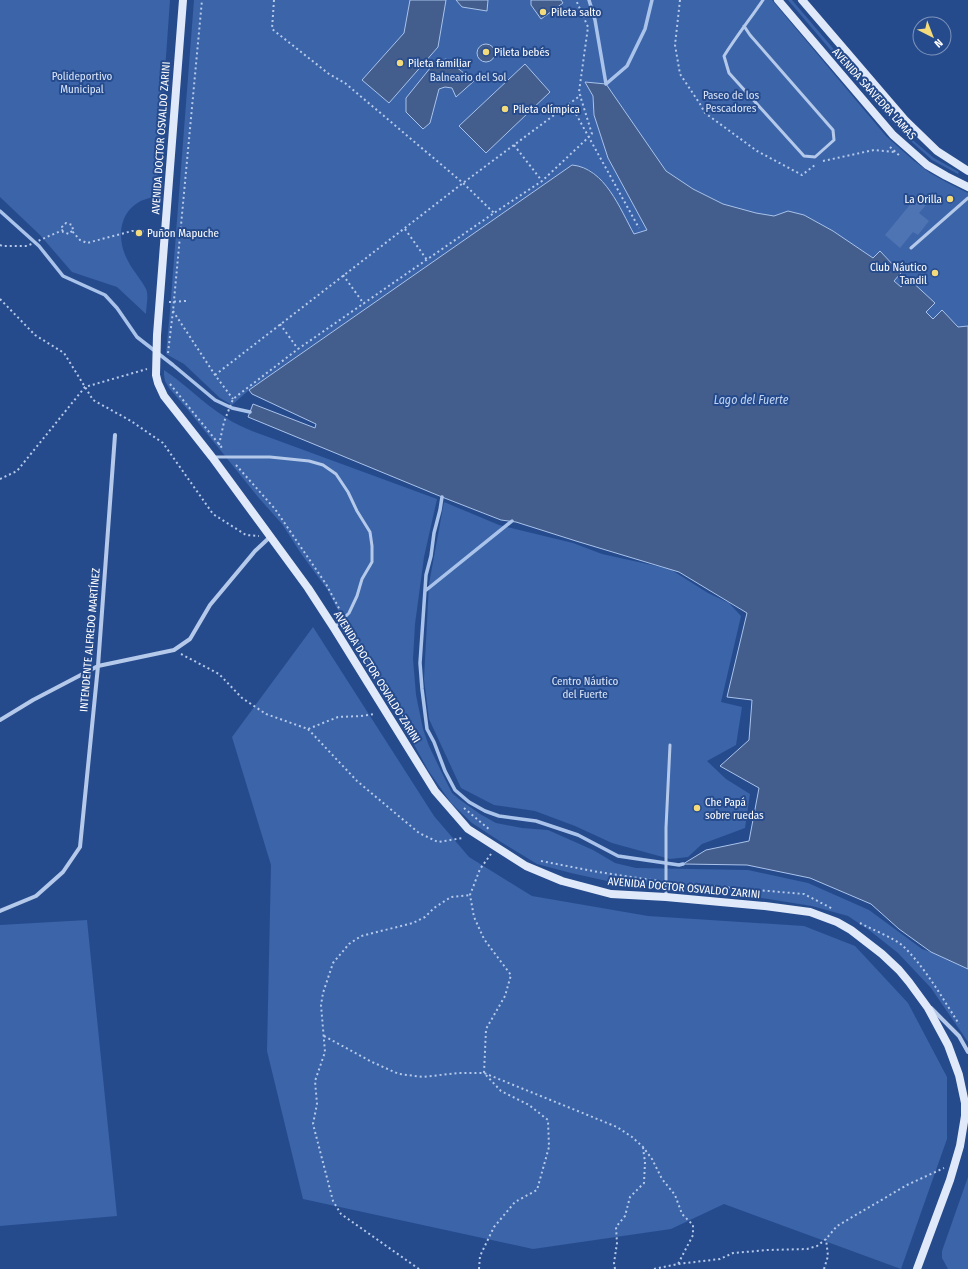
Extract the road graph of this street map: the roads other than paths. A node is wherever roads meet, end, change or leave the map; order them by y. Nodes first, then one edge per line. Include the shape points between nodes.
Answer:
1 (183, 0) edge
2 (763, 0) edge
3 (778, 0) edge
4 (802, 0) edge
5 (744, 26) junction
6 (968, 171) edge
7 (968, 187) edge
8 (968, 198) edge
9 (911, 248) dead end
10 (115, 435) dead end
11 (212, 457) junction
12 (270, 537) junction
13 (334, 628) junction
14 (98, 666) junction
15 (0, 720) edge
16 (670, 745) dead end
17 (666, 897) junction
18 (0, 911) edge
19 (921, 998) junction
20 (968, 1052) edge
21 (919, 1269) edge

1 - 11 main road, AVENIDA DOCTOR OSVALDO ZARINI via 156,366 158,383 164,396
2 - 5 lane
3 - 7 main road, AVENIDA SAAVEDRA LAMAS via 893,135 927,165
4 - 6 main road, AVENIDA SAAVEDRA LAMAS via 905,120 937,151
5 - 5 lane via 724,56 729,73 804,156 814,157 834,140 833,130
8 - 9 lane
10 - 14 street, INTENDENTE ALFREDO MARTÍNEZ
11 - 12 main road, AVENIDA DOCTOR OSVALDO ZARINI
11 - 13 lane via 270,457 309,461 323,465 336,474 370,532 372,562 362,578 350,613
12 - 13 main road, AVENIDA DOCTOR OSVALDO ZARINI
12 - 14 street via 210,605 190,638 174,650
13 - 17 main road, AVENIDA DOCTOR OSVALDO ZARINI via 435,791 468,829 526,866 562,881 611,894
14 - 15 street
14 - 18 street, INTENDENTE ALFREDO MARTÍNEZ via 80,846 63,872 36,896
16 - 17 lane
17 - 19 main road, AVENIDA DOCTOR OSVALDO ZARINI via 810,912 837,922 882,954 899,970
19 - 20 street, AVENIDA DOCTOR OSVALDO ZARINI via 959,1036
19 - 21 main road via 948,1045 960,1075 965,1116 956,1162

